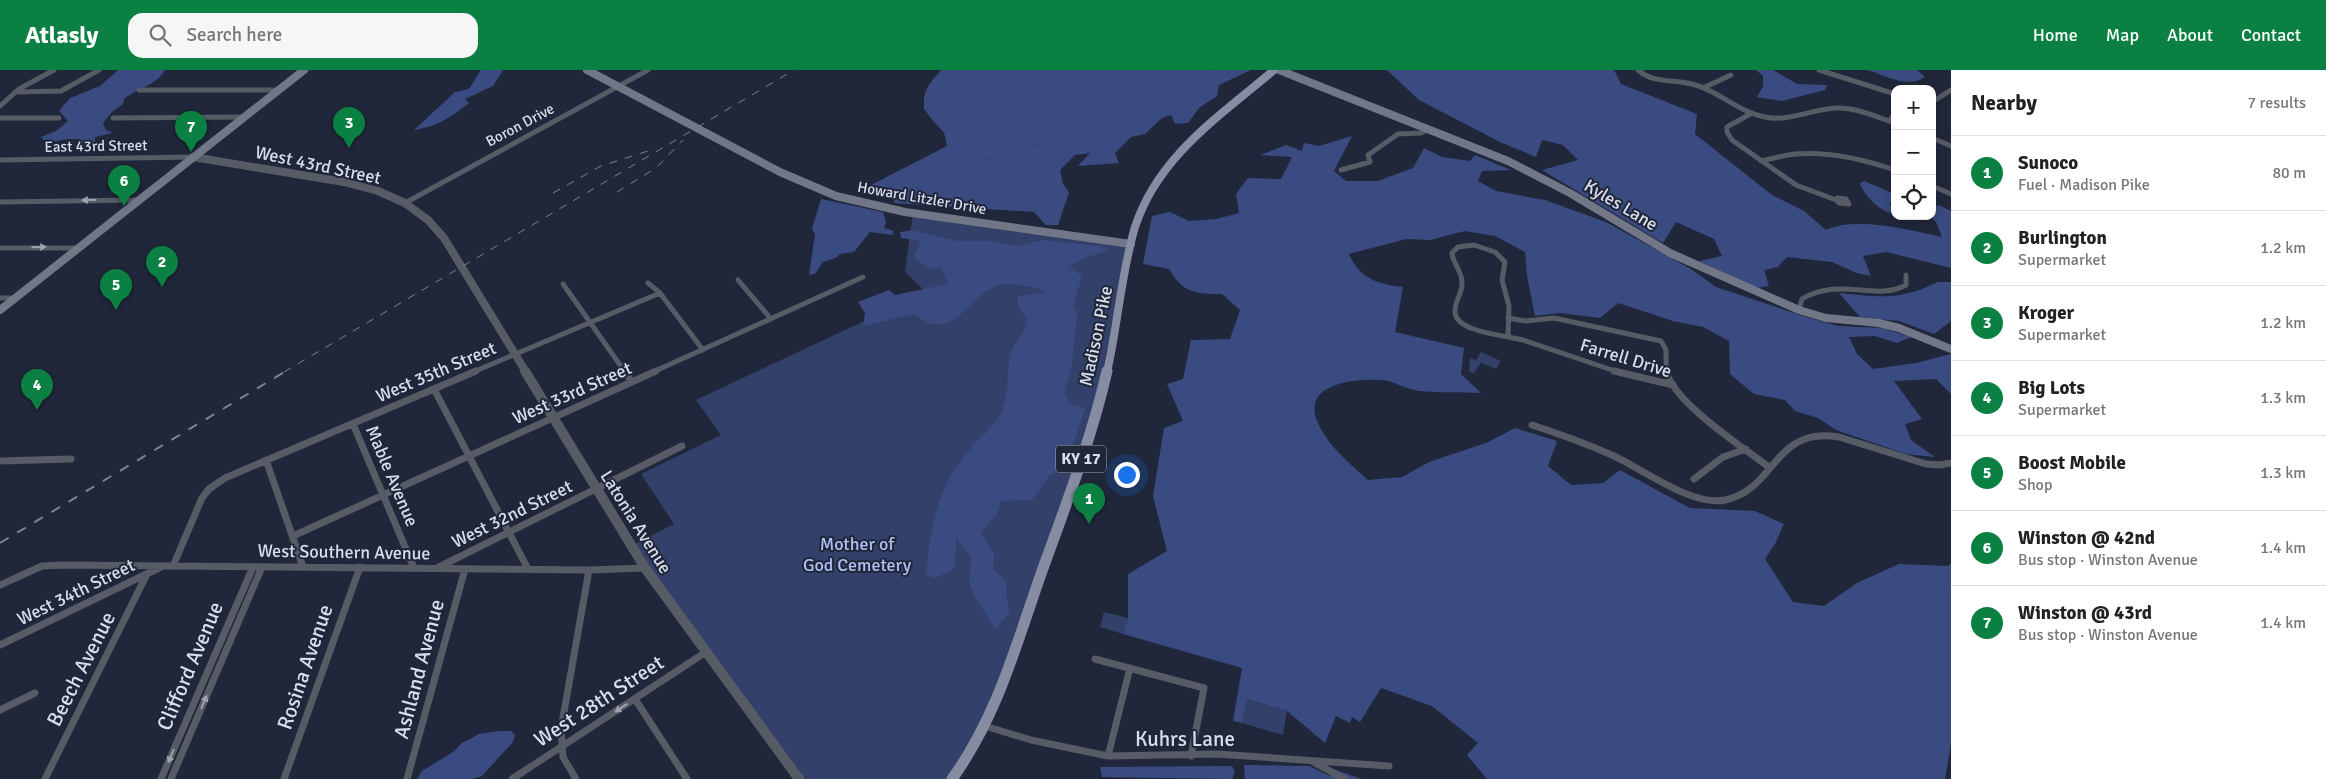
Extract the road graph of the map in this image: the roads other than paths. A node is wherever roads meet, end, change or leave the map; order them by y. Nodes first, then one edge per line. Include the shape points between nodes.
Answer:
1 (54, 70) edge
2 (99, 70) edge
3 (304, 70) edge
4 (587, 70) edge
5 (648, 70) edge
6 (1274, 70) edge
7 (1279, 70) edge
8 (1638, 70) edge
9 (1818, 70) edge
10 (1730, 75) dead end
11 (618, 86) junction
12 (1703, 88) junction
13 (138, 90) dead end
14 (278, 90) junction
15 (1951, 90) edge
16 (15, 92) junction
17 (1891, 93) edge
18 (1936, 101) edge
19 (0, 106) edge
20 (1752, 113) junction
21 (243, 117) junction
22 (0, 118) edge
23 (59, 118) dead end
24 (113, 118) dead end
25 (1891, 119) edge
26 (1889, 121) joint
27 (1428, 129) junction
28 (1936, 140) edge
29 (1951, 146) edge
30 (193, 157) junction
31 (0, 160) edge
32 (1761, 161) junction
33 (1891, 169) edge
34 (1341, 170) dead end
35 (1936, 188) edge
36 (1951, 194) edge
37 (138, 200) junction
38 (1836, 200) dead end
39 (0, 202) edge
40 (405, 203) junction
41 (1130, 244) junction
42 (0, 248) edge
43 (79, 248) junction
44 (464, 270) joint
45 (1906, 275) dead end
46 (863, 277) dead end
47 (738, 280) dead end
48 (648, 283) dead end
49 (563, 284) dead end
50 (660, 293) junction
51 (0, 298) edge
52 (15, 298) junction
53 (0, 310) edge
54 (1800, 310) junction
55 (1508, 318) junction
56 (771, 319) junction
57 (591, 323) junction
58 (1508, 337) junction
59 (1951, 349) edge
60 (703, 350) junction
61 (514, 355) junction
62 (632, 382) junction
63 (1672, 385) junction
64 (434, 389) junction
65 (553, 418) junction
66 (353, 424) junction
67 (1532, 424) dead end
68 (682, 446) dead end
69 (1746, 449) junction
70 (470, 456) junction
71 (71, 459) dead end
72 (266, 460) junction
73 (0, 461) edge
74 (1951, 463) edge
75 (1770, 468) junction
76 (1694, 480) dead end
77 (596, 489) junction
78 (385, 495) junction
79 (509, 531) junction
80 (293, 536) junction
81 (164, 566) junction
82 (173, 566) junction
83 (252, 566) junction
84 (262, 566) junction
85 (303, 567) junction
86 (360, 567) junction
87 (414, 568) junction
88 (436, 568) junction
89 (645, 568) junction
90 (465, 569) junction
91 (528, 569) junction
92 (589, 570) junction
93 (147, 574) junction
94 (0, 585) edge
95 (0, 645) edge
96 (706, 652) junction
97 (1095, 659) dead end
98 (1130, 668) junction
99 (35, 693) dead end
100 (635, 699) junction
101 (0, 710) edge
102 (985, 726) junction
103 (561, 748) junction
104 (1108, 756) junction
105 (1191, 756) junction
106 (1312, 762) junction
107 (1389, 766) dead end
108 (45, 779) edge
109 (161, 779) edge
110 (171, 779) edge
111 (284, 779) edge
112 (407, 779) edge
113 (512, 779) edge
114 (576, 779) edge
115 (687, 779) edge
116 (799, 779) edge
117 (952, 779) edge
118 (1345, 779) edge

1 - 16 street
2 - 16 street via 64,89
3 - 14 main road
4 - 11 main road, Howard Litzler Drive
5 - 11 street, Boron Drive
6 - 41 main road, Madison Pike / KY 17 via 1197,135 1166,167 1146,199
7 - 27 main road, Kyles Lane
8 - 12 street via 1659,81 1689,83
9 - 17 street
10 - 12 street
11 - 40 street, Boron Drive
11 - 41 main road, Howard Litzler Drive via 780,172 836,196 905,212
12 - 20 street
13 - 14 street
14 - 21 main road
15 - 18 street
16 - 19 street
20 - 26 street via 1779,118 1843,108
20 - 32 street via 1730,124 1727,132 1732,140
21 - 24 street
21 - 30 main road
22 - 23 street
25 - 26 street
27 - 34 street via 1421,133 1398,134 1368,155 1370,162
27 - 54 main road, Kyles Lane via 1524,169 1670,253
28 - 29 street
30 - 31 street, East 43rd Street
30 - 37 main road
30 - 40 street, West 43rd Street via 344,182 378,191
32 - 33 street via 1790,154 1809,154 1854,159
32 - 38 street via 1796,185
35 - 36 street
37 -> 39 street
37 - 43 main road
40 - 44 street, West 43rd Street via 436,228
41 - 102 main road, Madison Pike / KY 17 via 1102,390 1015,652
42 -> 43 street
43 - 52 main road
44 - 61 street, Latonia Avenue
45 - 54 street via 1906,285 1894,290 1834,286 1818,289 1802,299
46 - 56 street, West 33rd Street
47 - 56 street
48 - 50 street
49 - 57 street
50 - 57 street, West 35th Street
50 - 60 street
51 - 52 street
52 - 53 main road
54 - 59 main road, Kyles Lane via 1826,318 1899,328
55 - 58 street, Farrell Drive
55 - 58 street, Farrell Drive via 1509,306 1502,280 1506,264 1503,258 1474,245 1453,250 1452,258 1462,278 1456,318 1468,327
55 - 63 street via 1526,321 1554,318 1655,338 1667,349 1664,370
56 - 60 street, West 33rd Street
57 - 61 street, West 35th Street
57 - 62 street
58 - 63 street, Farrell Drive via 1625,375
60 - 62 street, West 33rd Street
61 - 64 street, West 35th Street
61 - 65 street, Latonia Avenue
62 - 65 street, West 33rd Street
63 - 69 street, Farrell Drive
64 - 66 street, West 35th Street
64 - 70 street
65 - 70 street, West 33rd Street
65 - 77 street, Latonia Avenue
66 - 72 street, West 35th Street
66 - 78 street, Mable Avenue
67 - 75 street via 1576,440 1696,497 1733,498 1751,488
68 - 77 street, West 32nd Street
69 - 75 street, Farrell Drive
69 - 76 street via 1723,457
70 - 78 street, West 33rd Street
70 - 79 street
71 - 73 street
72 - 80 street
72 - 82 street, West 35th Street via 225,478 202,498
74 - 75 street via 1926,463 1841,437 1815,434 1798,439
77 - 79 street, West 32nd Street
77 - 89 street, Latonia Avenue
78 - 80 street, West 33rd Street
78 - 87 street, Mable Avenue
79 - 88 street, West 32nd Street
79 - 91 street
80 - 85 street
81 - 82 street, West Southern Avenue
81 - 93 street, West 34th Street
81 - 94 street, West Southern Avenue via 42,566
82 - 83 street, West Southern Avenue
83 - 84 street, West Southern Avenue
83 -> 109 street, Clifford Avenue
84 - 85 street, West Southern Avenue
110 -> 84 street, Clifford Avenue
85 - 86 street, West Southern Avenue
86 - 87 street, West Southern Avenue
86 - 111 street, Rosina Avenue
87 - 88 street, West Southern Avenue
88 - 90 street, West Southern Avenue
89 - 92 street, West Southern Avenue
89 - 96 street, Latonia Avenue
90 - 91 street, West Southern Avenue
90 - 112 street, Ashland Avenue
91 - 92 street, West Southern Avenue
92 - 103 street via 566,690
93 - 95 street, West 34th Street
93 - 108 street, Beech Avenue
96 - 100 street, West 28th Street
96 - 116 street, Latonia Avenue
97 - 98 street
98 - 104 street
98 - 105 street via 1204,688
99 - 101 street
100 -> 103 street, West 28th Street
100 - 115 street
102 - 104 street, Kuhrs Lane via 1031,740
102 - 117 main road, KY 17
103 - 113 street, West 28th Street
103 - 114 street
104 - 105 street, Kuhrs Lane
105 - 106 street, Kuhrs Lane via 1217,754
106 - 107 street, Kuhrs Lane
106 - 118 street

